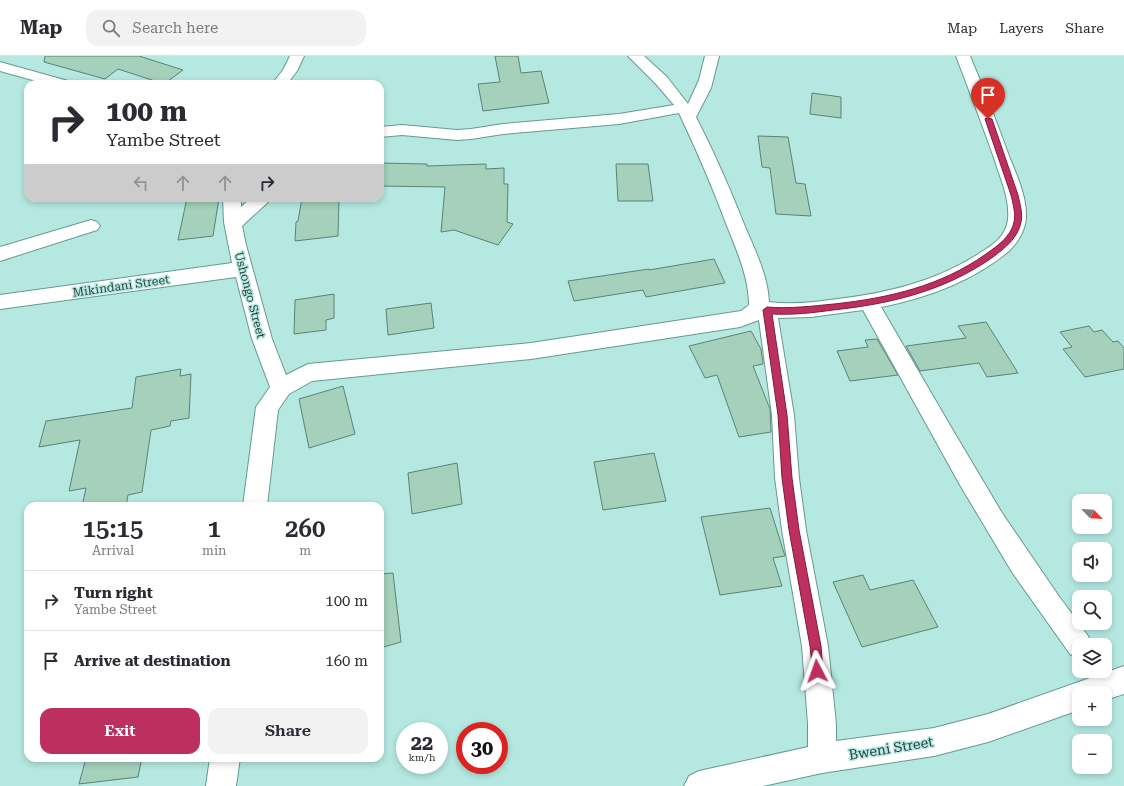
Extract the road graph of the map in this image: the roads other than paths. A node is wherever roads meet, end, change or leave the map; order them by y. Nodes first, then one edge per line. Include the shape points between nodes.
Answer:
1 (297, 56) edge
2 (635, 56) edge
3 (712, 56) edge
4 (962, 56) edge
5 (0, 66) edge
6 (49, 80) edge
7 (282, 80) edge
8 (686, 113) junction
9 (384, 132) edge
10 (232, 202) edge
11 (258, 202) edge
12 (233, 224) junction
13 (92, 226) dead end
14 (0, 254) edge
15 (243, 269) junction
16 (0, 302) edge
17 (869, 303) junction
18 (763, 309) junction
19 (281, 388) junction
20 (255, 502) edge
21 (1074, 638) edge
22 (1072, 698) edge
23 (822, 758) junction
24 (224, 762) edge
25 (221, 786) edge
26 (699, 786) edge

1 - 7 street
2 - 8 street via 654,73
3 - 8 street via 708,78 698,102
4 - 17 street via 1015,195 1018,207 1017,223 1008,241 975,266 944,282
5 - 6 street
8 - 9 street via 457,135 402,130
8 - 18 street via 744,245
10 - 12 street, Ushongo Street
11 - 12 street
12 - 15 street, Ushongo Street
13 - 14 street
15 - 16 street, Mikindani Street
15 - 19 street, Ushongo Street via 264,345
17 - 18 street via 790,312
17 - 21 street via 972,485 1046,603
18 - 19 street via 740,319 531,351 308,373
18 - 23 street via 783,415 787,478 794,530 815,646 822,724
19 - 20 street via 267,407
22 - 23 street, Bweni Street via 988,728 934,742
23 - 26 street, Bweni Street
24 - 25 street

